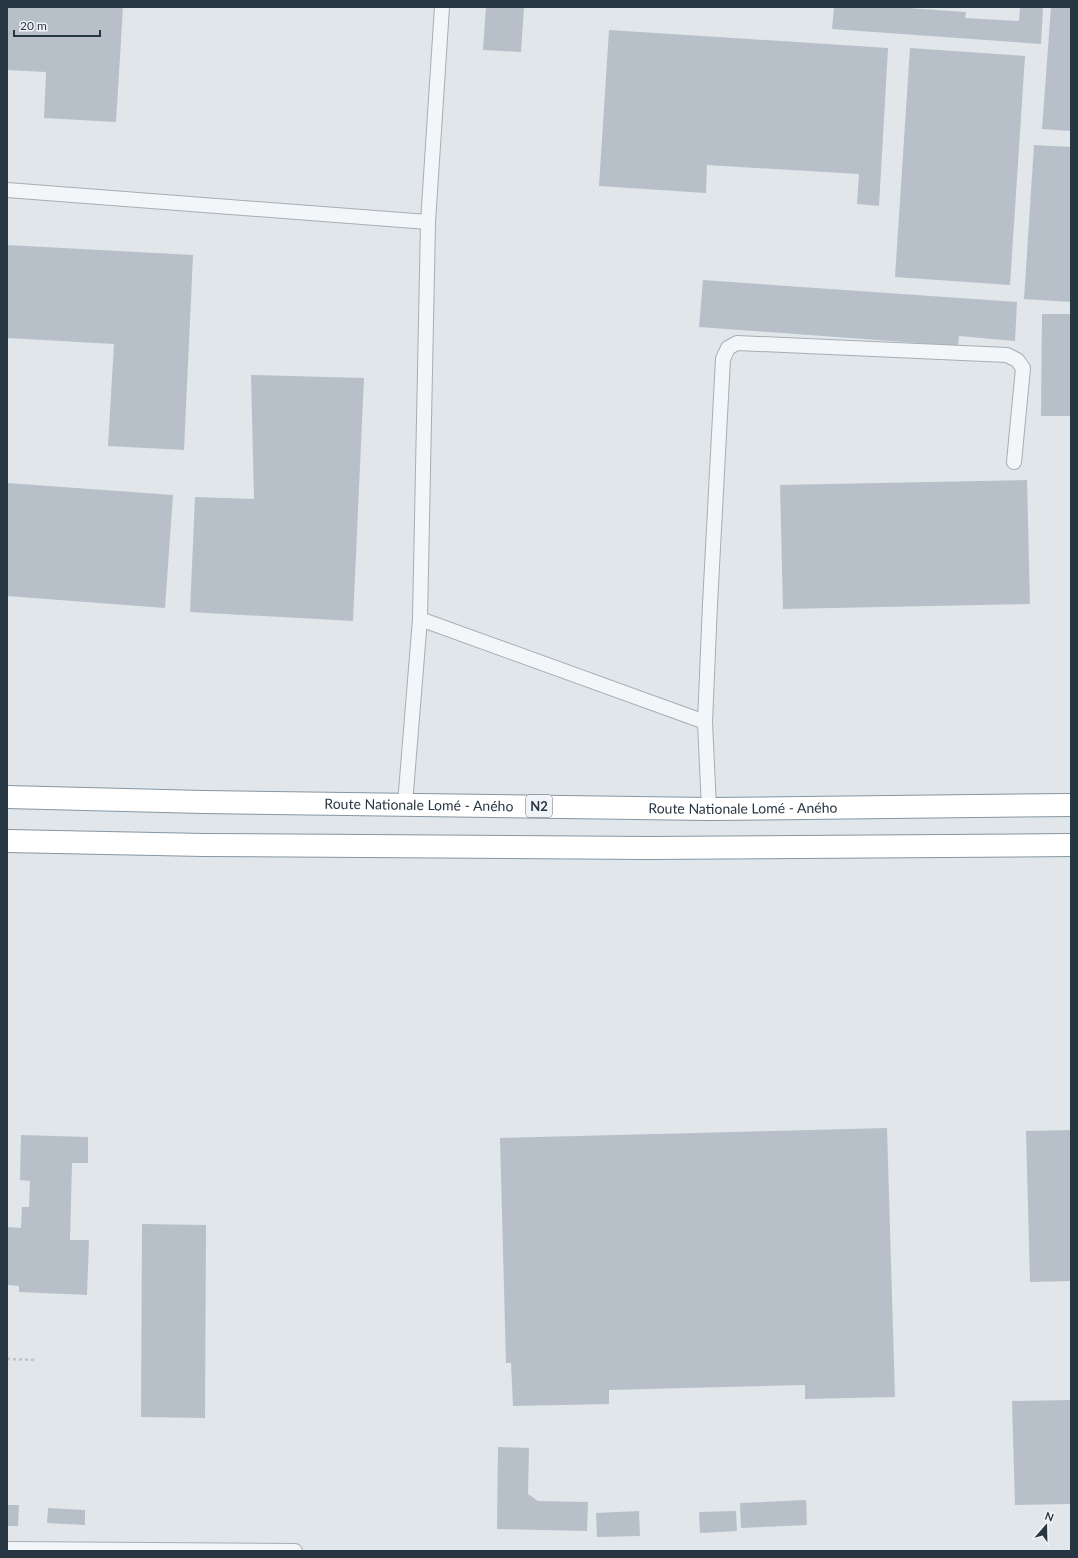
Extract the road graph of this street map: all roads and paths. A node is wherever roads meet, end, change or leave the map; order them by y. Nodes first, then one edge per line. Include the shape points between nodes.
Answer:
1 (442, 7) edge
2 (7, 190) edge
3 (428, 222) junction
4 (1014, 462) dead end
5 (420, 619) junction
6 (705, 722) junction
7 (7, 797) edge
8 (405, 804) junction
9 (1071, 805) edge
10 (709, 809) junction
11 (7, 841) edge
12 (1071, 845) edge
13 (7, 1359) edge
14 (36, 1360) dead end
15 (7, 1549) edge
16 (295, 1551) edge

1 - 3 lane
2 - 3 lane
3 - 5 lane
4 - 6 lane via 1023,368 1017,360 1007,355 737,343 728,348 723,359
5 - 6 lane
5 - 8 lane
6 - 10 lane
7 - 8 highway, Route Nationale Lomé - Aného / N2
8 - 10 highway, Route Nationale Lomé - Aného / N2
9 - 10 highway, Route Nationale Lomé - Aného / N2
11 - 12 highway via 640,848
13 - 14 path
15 - 16 lane

